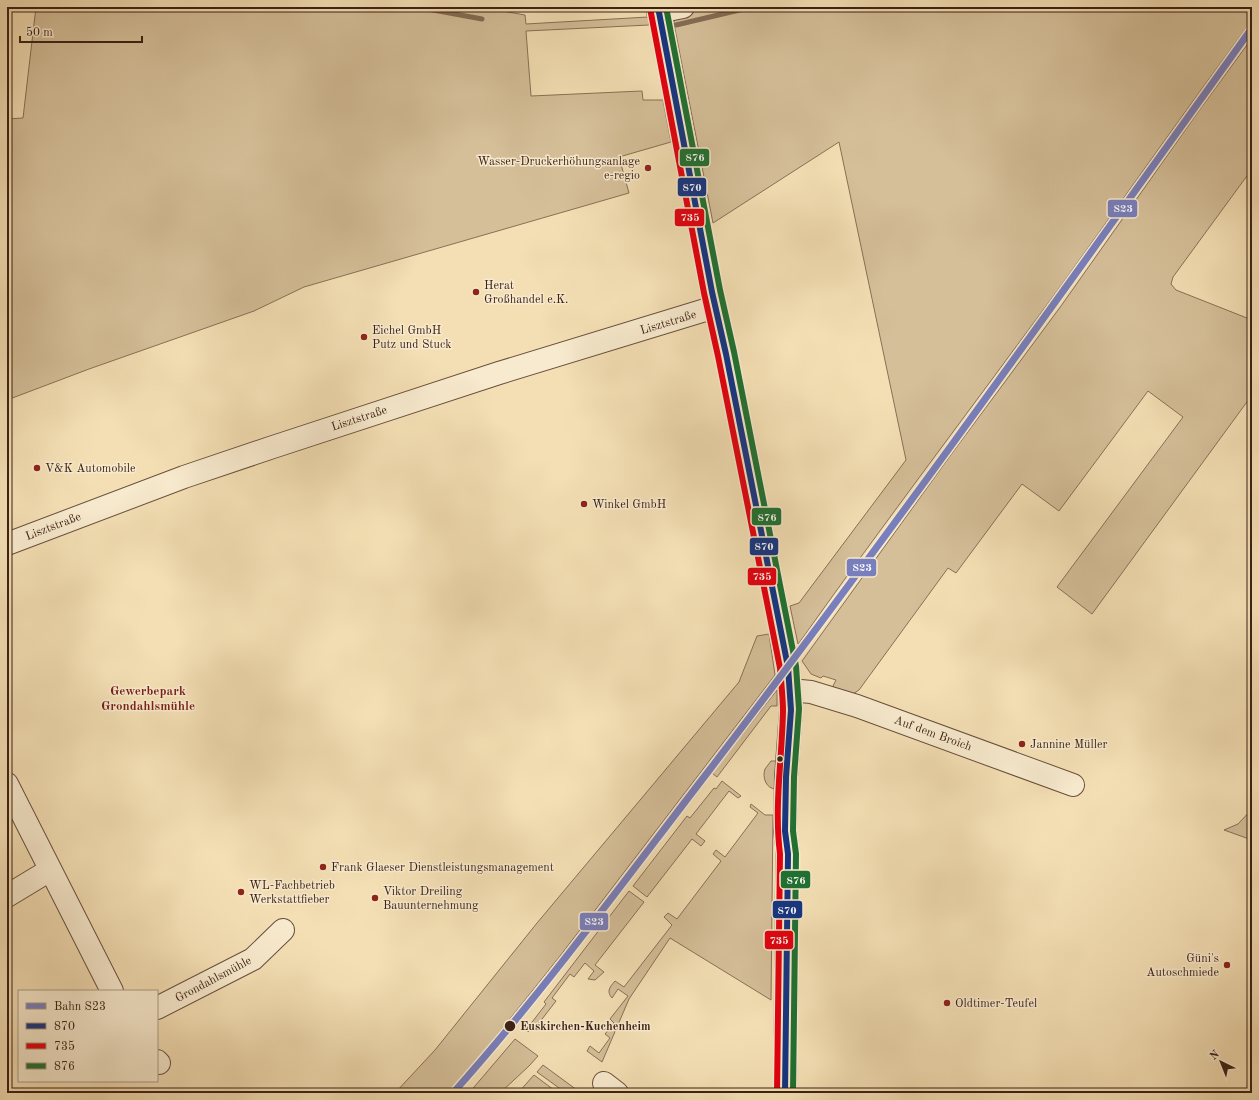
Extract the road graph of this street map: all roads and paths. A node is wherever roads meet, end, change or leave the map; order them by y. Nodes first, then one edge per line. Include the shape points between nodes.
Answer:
1 (683, 7) edge
2 (658, 10) edge
3 (715, 307) junction
4 (7, 544) edge
5 (790, 690) junction
6 (7, 784) edge
7 (1074, 785) dead end
8 (50, 870) junction
9 (7, 896) edge
10 (283, 930) dead end
11 (111, 990) edge
12 (158, 1007) edge
13 (785, 1093) edge

1 - 2 street
2 - 3 street
3 - 4 street, Lisztstraße via 498,373 273,447 184,477
3 - 5 street via 785,651
5 - 7 street, Auf dem Broich via 811,692 857,706
5 - 13 street via 785,831 788,854
6 - 8 street
8 - 9 street
8 - 11 street
10 - 12 street, Grondahlsmühle via 253,959

